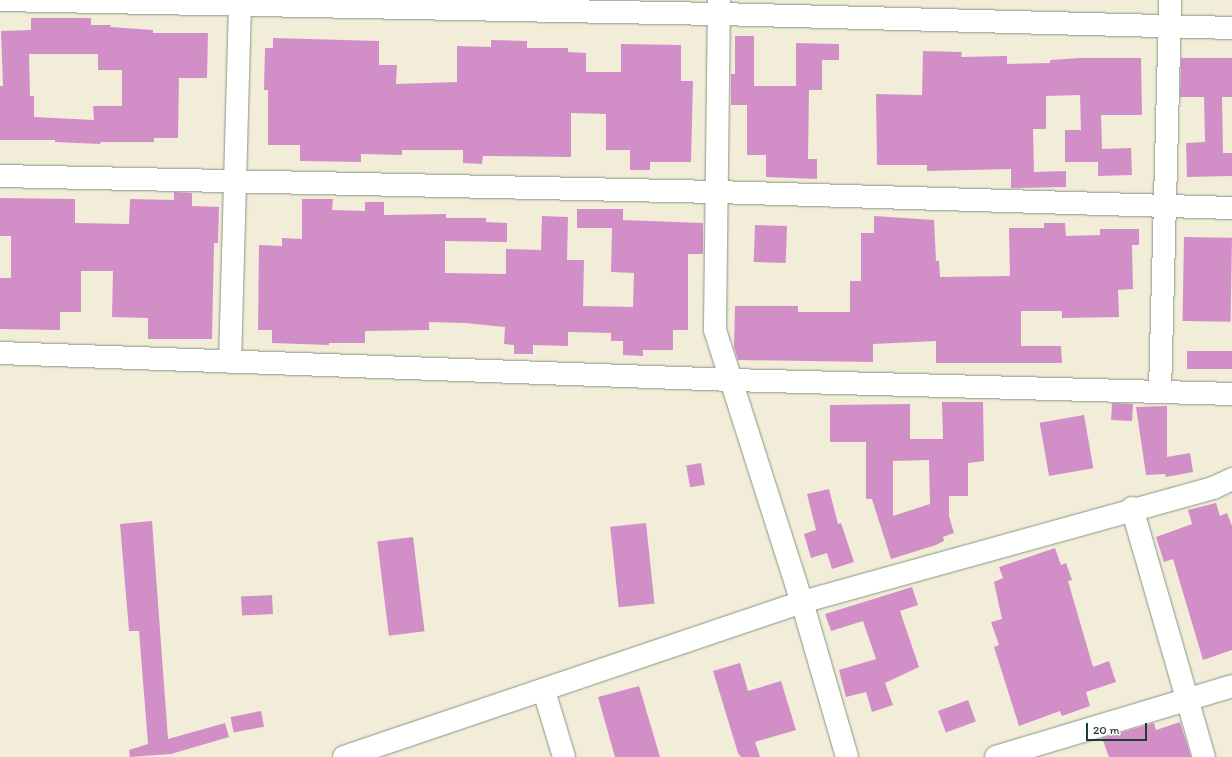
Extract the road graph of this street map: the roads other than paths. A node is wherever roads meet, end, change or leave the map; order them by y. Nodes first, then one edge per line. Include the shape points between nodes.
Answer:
1 (0, 0) edge
2 (1170, 0) edge
3 (239, 3) edge
4 (719, 7) edge
5 (1169, 26) junction
6 (1232, 28) edge
7 (0, 176) edge
8 (236, 182) junction
9 (717, 192) junction
10 (1166, 205) junction
11 (1232, 208) edge
12 (0, 354) edge
13 (230, 362) junction
14 (732, 380) junction
15 (1160, 392) junction
16 (1232, 394) edge
17 (1232, 480) edge
18 (1132, 508) junction
19 (802, 602) junction
20 (1232, 686) edge
21 (544, 691) junction
22 (1187, 701) junction
23 (344, 757) edge
24 (564, 757) edge
25 (847, 757) edge
26 (996, 757) edge
27 (1204, 757) edge

1 - 3 street
2 - 5 street
3 - 4 street
3 - 8 street
4 - 5 street
4 - 9 street
5 - 6 street
5 - 10 street
7 - 8 street
8 - 9 street
8 - 13 street
9 - 10 street
9 - 14 street via 715,330
10 - 11 street
10 - 15 street
12 - 13 street
13 - 14 street
14 - 15 street
14 - 19 street
15 - 16 street
17 - 18 street via 1212,488
18 - 19 street
18 - 22 street
19 - 21 street
19 - 25 street
20 - 22 street
21 - 23 street
21 - 24 street
22 - 26 street
22 - 27 street

